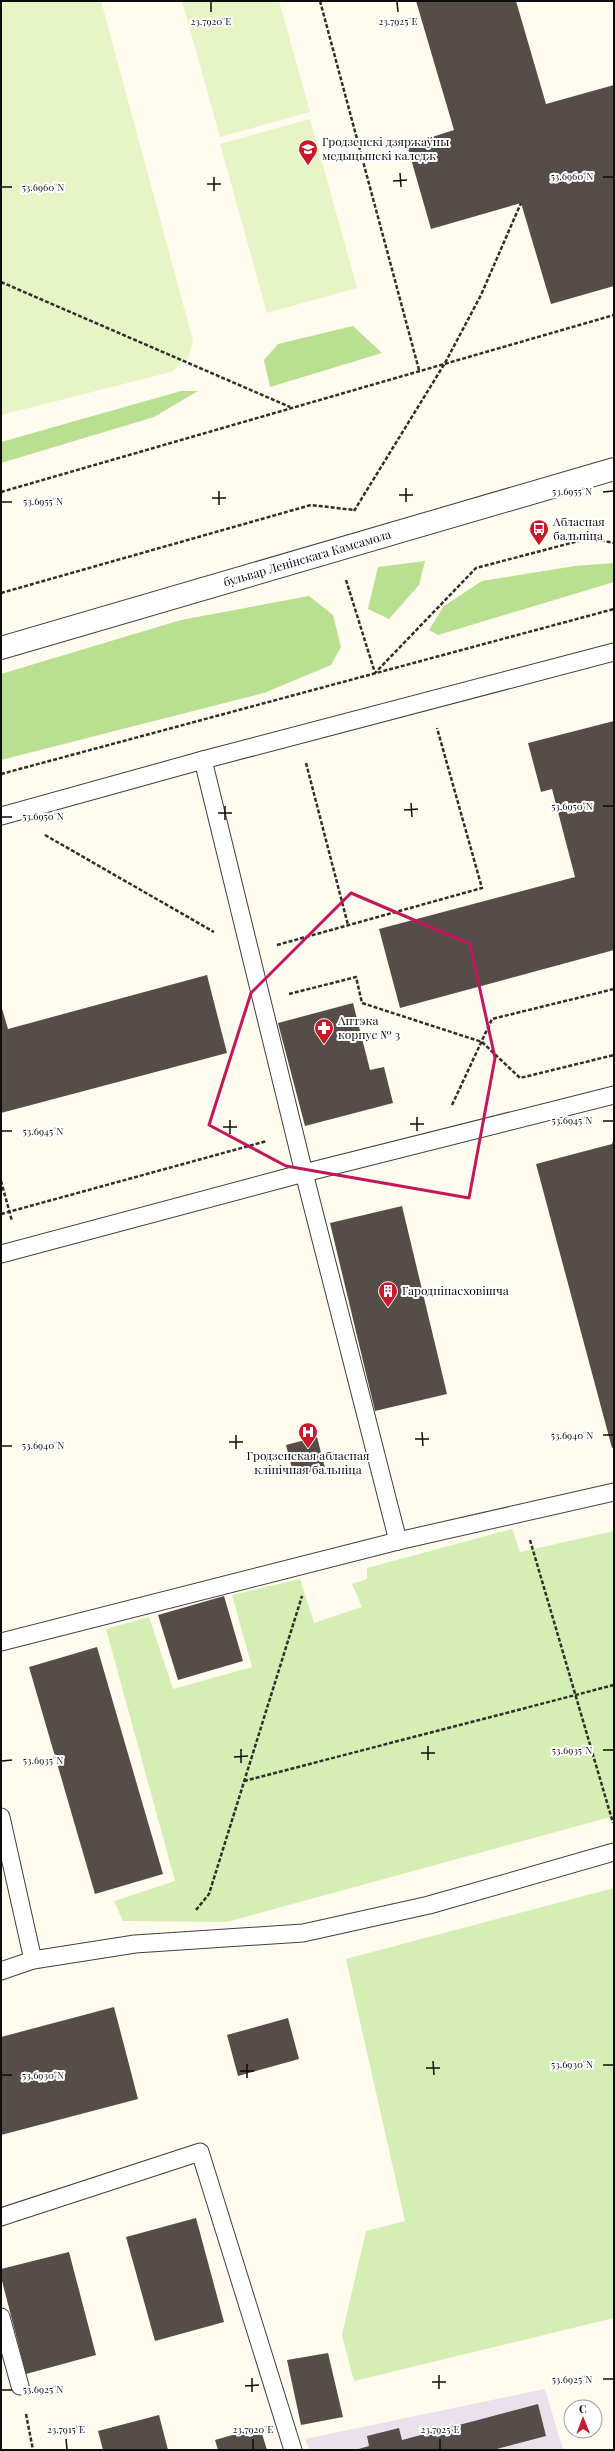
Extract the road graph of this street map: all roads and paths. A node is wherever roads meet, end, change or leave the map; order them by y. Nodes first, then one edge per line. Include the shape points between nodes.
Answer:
1 (320, 1) edge
2 (522, 203) dead end
3 (1, 282) edge
4 (614, 315) edge
5 (445, 363) junction
6 (420, 370) junction
7 (291, 408) junction
8 (614, 469) edge
9 (1, 492) edge
10 (354, 510) dead end
11 (614, 543) edge
12 (1, 593) edge
13 (614, 609) edge
14 (1, 648) edge
15 (614, 652) edge
16 (375, 673) junction
17 (436, 722) dead end
18 (305, 757) dead end
19 (203, 760) junction
20 (1, 774) edge
21 (1, 816) edge
22 (38, 831) dead end
23 (348, 925) junction
24 (250, 952) junction
25 (614, 989) edge
26 (262, 1000) junction
27 (482, 1042) junction
28 (614, 1055) edge
29 (614, 1094) edge
30 (295, 1134) junction
31 (436, 1140) junction
32 (304, 1173) junction
33 (1, 1181) edge
34 (9, 1212) junction
35 (1, 1214) edge
36 (19, 1249) junction
37 (1, 1254) edge
38 (614, 1492) edge
39 (522, 1512) junction
40 (398, 1541) junction
41 (312, 1563) junction
42 (1, 1642) edge
43 (614, 1685) edge
44 (576, 1695) junction
45 (244, 1782) junction
46 (1, 1816) edge
47 (614, 1827) edge
48 (614, 1852) edge
49 (170, 1941) junction
50 (33, 1960) junction
51 (1, 1971) edge
52 (1, 2217) edge
53 (1, 2317) edge
54 (20, 2386) joint
55 (33, 2450) edge
56 (294, 2450) edge

1 - 6 path
2 - 5 path via 481,295
3 - 7 path
4 - 5 path
5 - 6 path
6 - 7 path
7 - 9 path
8 - 14 street, бульвар Ленінскага Камсамола
10 - 12 path via 311,506
11 - 16 path via 590,538 476,568
13 - 16 path
15 - 19 lane
16 - 20 path
17 - 23 path via 482,888
18 - 23 path
19 - 21 lane
19 - 24 lane
22 - 24 path
23 - 24 path
24 - 26 lane
25 - 27 path via 492,1019
26 - 27 path via 356,977 362,1003
26 - 30 lane
27 - 28 path via 520,1078
27 - 31 path
29 - 31 lane
30 - 32 lane
30 - 34 path
31 - 32 lane
32 - 36 lane
32 - 40 lane
33 - 34 path
34 - 35 path
34 - 36 path
36 - 37 lane
38 - 39 lane
39 - 40 lane
39 - 44 path
40 - 41 lane
41 - 42 lane
41 - 45 path
43 - 44 path
44 - 45 path
44 - 47 path
45 - 49 path via 208,1894
46 - 50 lane
48 - 49 lane via 429,1905 303,1933
49 - 50 lane
50 - 51 lane
52 - 56 lane via 200,2152
53 - 54 lane
54 - 55 path

